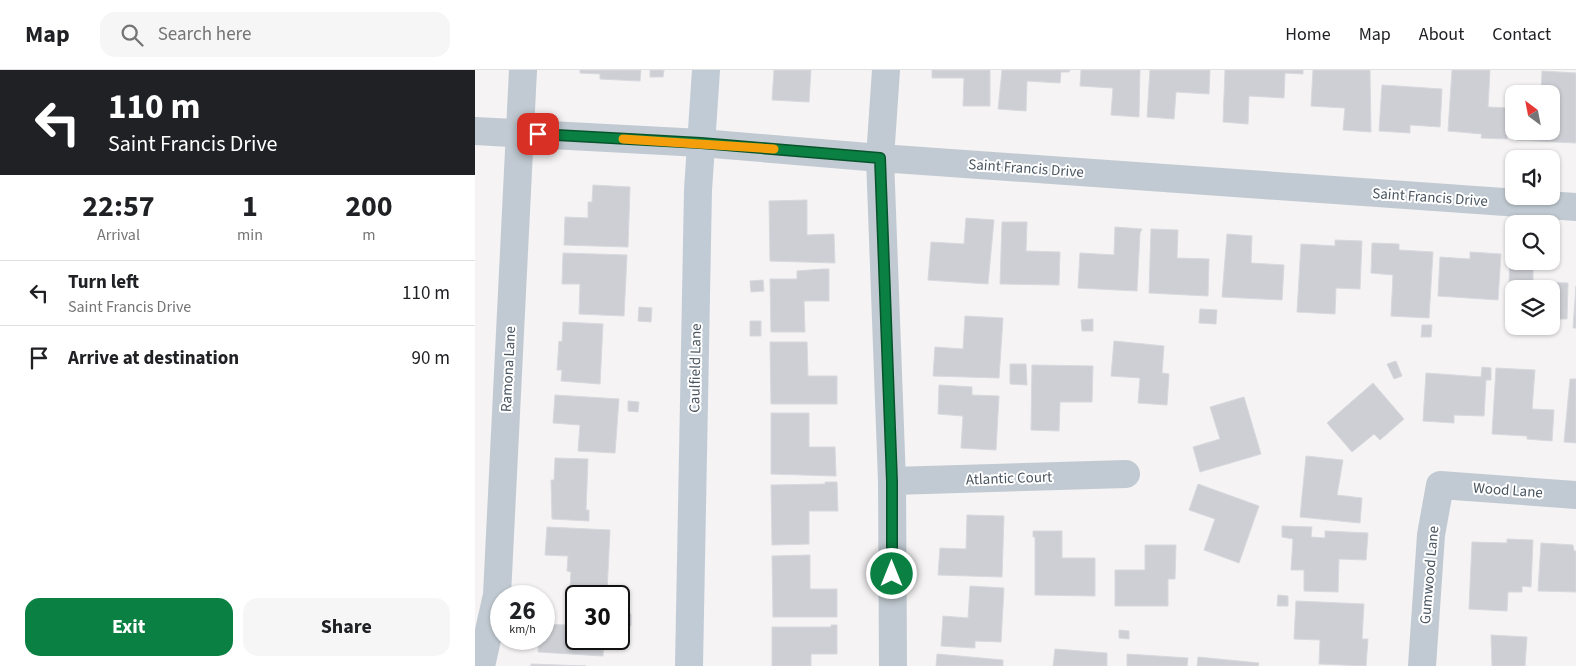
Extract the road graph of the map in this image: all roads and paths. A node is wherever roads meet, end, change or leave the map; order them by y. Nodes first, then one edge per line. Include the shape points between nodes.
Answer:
1 (523, 70) edge
2 (705, 70) edge
3 (886, 70) edge
4 (475, 131) edge
5 (519, 133) junction
6 (701, 143) junction
7 (880, 158) junction
8 (1576, 207) edge
9 (1126, 474) dead end
10 (892, 482) junction
11 (1440, 485) joint
12 (1576, 495) edge
13 (481, 666) edge
14 (689, 666) edge
15 (893, 666) edge
16 (1422, 666) edge

1 - 5 street, Ramona Lane
2 - 6 main road, Caulfield Lane
3 - 7 street
4 - 5 street, Saint Francis Drive
5 - 6 street, Saint Francis Drive
5 - 13 street, Ramona Lane via 497,595
6 - 7 street, Saint Francis Drive
6 - 14 main road, Caulfield Lane
7 - 8 street, Saint Francis Drive
7 - 10 street
9 - 10 street, Atlantic Court
10 - 15 street
11 - 12 street, Wood Lane
11 - 16 street, Gumwood Lane via 1431,535

